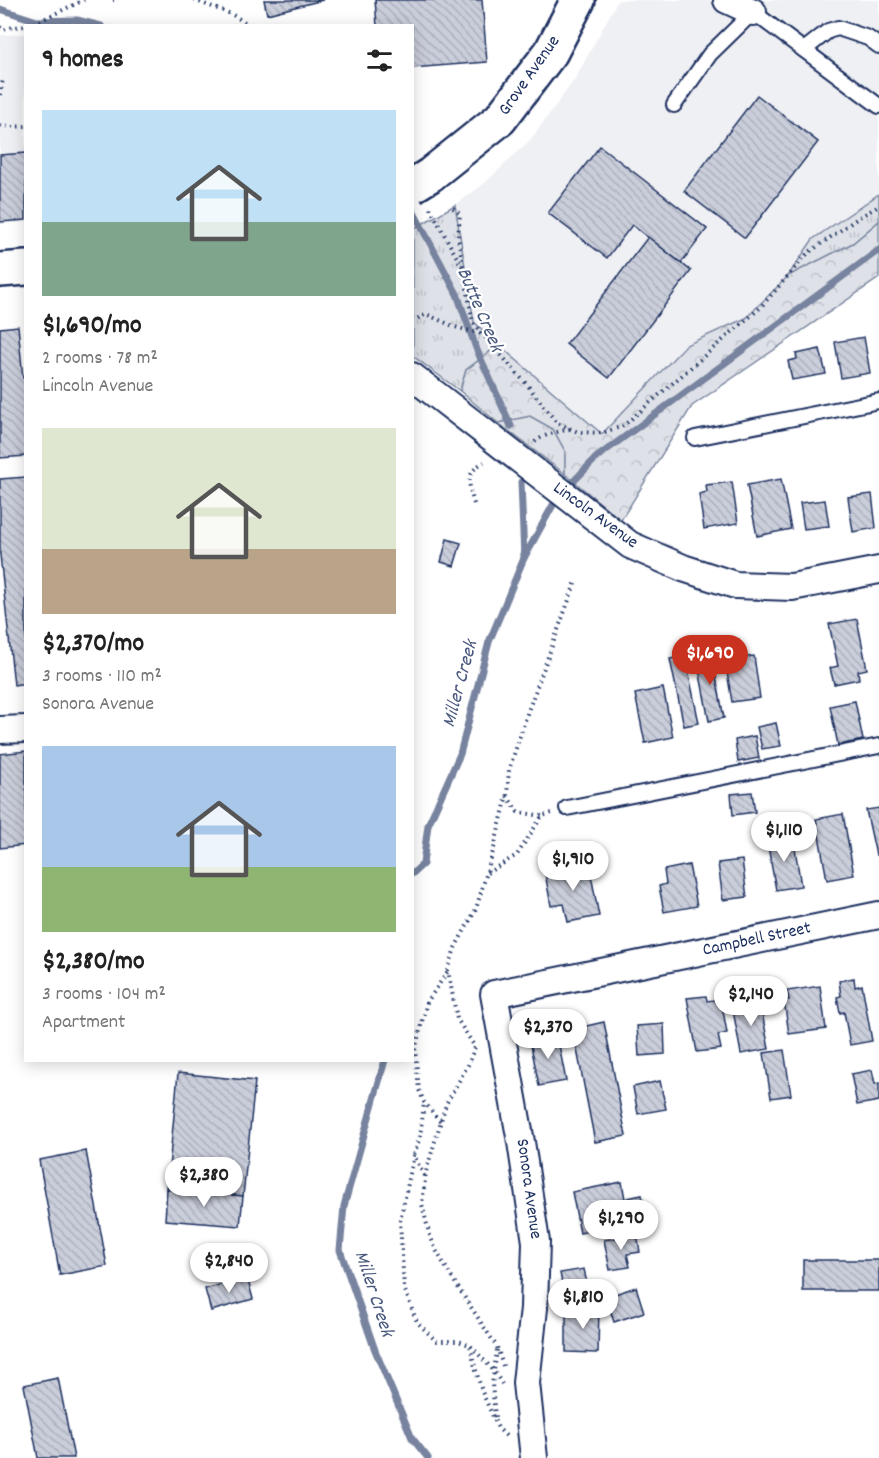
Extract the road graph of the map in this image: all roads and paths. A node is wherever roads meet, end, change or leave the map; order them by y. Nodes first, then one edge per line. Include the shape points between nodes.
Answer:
1 (84, 0) edge
2 (194, 0) edge
3 (578, 0) edge
4 (726, 0) edge
5 (753, 12) junction
6 (32, 24) edge
7 (248, 24) edge
8 (24, 26) edge
9 (0, 27) edge
10 (879, 46) edge
11 (804, 50) junction
12 (3, 79) dead end
13 (0, 95) edge
14 (674, 105) dead end
15 (879, 106) edge
16 (0, 126) edge
17 (24, 126) edge
18 (424, 189) edge
19 (879, 207) edge
20 (453, 208) dead end
21 (24, 268) edge
22 (0, 270) edge
23 (464, 271) junction
24 (414, 318) edge
25 (483, 335) junction
26 (414, 377) edge
27 (879, 401) edge
28 (695, 438) dead end
29 (879, 570) edge
30 (528, 711) dead end
31 (24, 729) edge
32 (0, 730) edge
33 (879, 746) edge
34 (567, 808) joint
35 (542, 816) junction
36 (487, 873) dead end
37 (879, 915) edge
38 (448, 970) dead end
39 (495, 994) joint
40 (424, 1102) junction
41 (440, 1121) dead end
42 (414, 1155) junction
43 (425, 1178) dead end
44 (471, 1345) junction
45 (497, 1347) dead end
46 (494, 1371) junction
47 (503, 1387) dead end
48 (496, 1423) junction
49 (511, 1440) dead end
50 (534, 1458) edge

1 - 6 path
2 - 7 path
3 - 18 main road, Grove Avenue via 551,52 500,119
4 - 5 street
5 - 11 lane
5 - 14 lane via 710,54
8 - 9 path via 3,30
10 - 11 lane via 838,28
11 - 15 lane
12 - 13 path
16 - 17 path
18 - 23 path
19 - 25 path via 807,253 760,308 623,426 602,433 578,432 557,423
20 - 23 path via 460,214 458,237
21 - 22 main road
23 - 25 path via 473,323
24 - 25 path via 426,314
26 - 29 street, Lincoln Avenue via 630,545 683,568 735,585 792,587
27 - 28 lane
30 - 35 path via 509,770 507,796 518,812
31 - 32 street
33 - 34 lane
34 - 35 path
35 - 36 path via 517,855
37 - 39 street, Campbell Street
38 - 40 path via 427,1002 415,1050
39 - 50 street, Sonora Avenue via 536,1242 526,1383
40 - 41 path
40 - 42 path
42 - 43 path
42 - 44 path via 400,1221 404,1288 417,1322 436,1341
44 - 46 path
44 - 48 path via 482,1392
45 - 46 path
46 - 47 path
46 - 48 path
48 - 49 path

